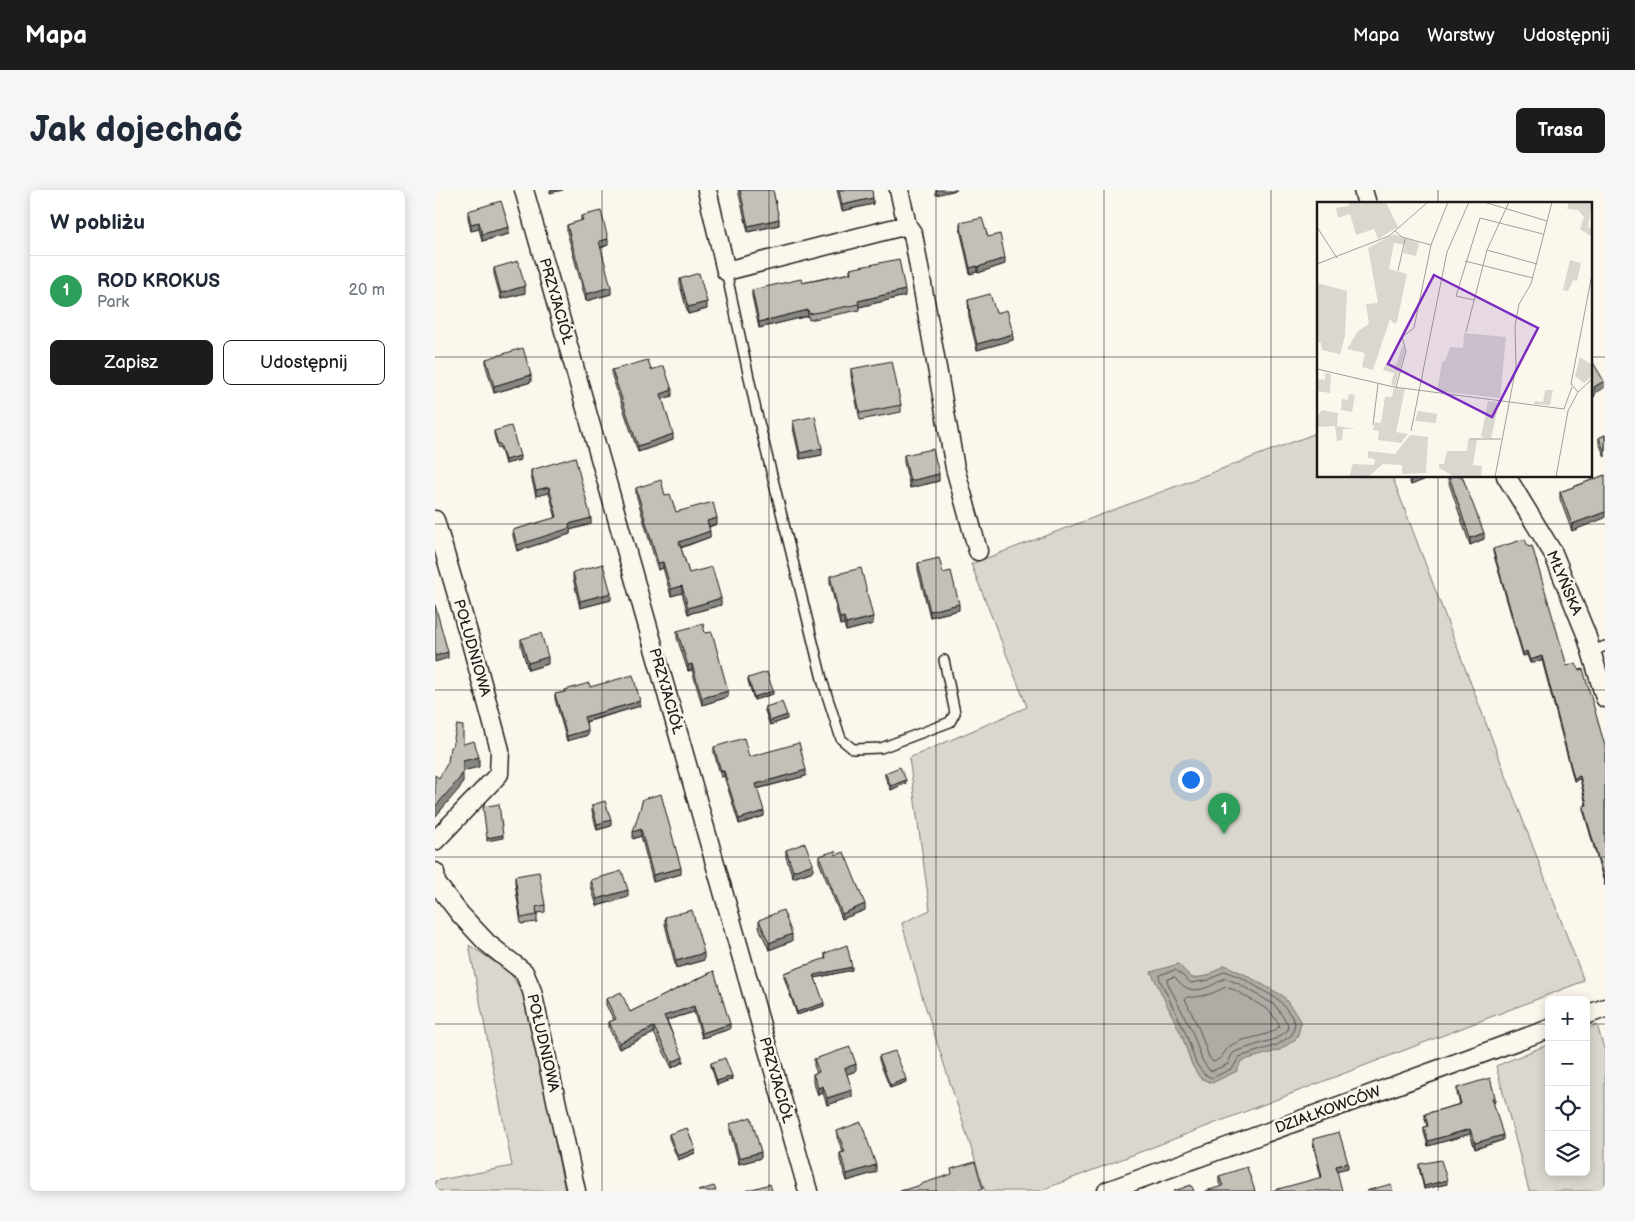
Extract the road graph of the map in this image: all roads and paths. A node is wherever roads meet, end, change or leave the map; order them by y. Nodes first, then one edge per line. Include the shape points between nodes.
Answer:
1 (524, 190) edge
2 (707, 190) edge
3 (899, 190) edge
4 (907, 225) junction
5 (726, 271) junction
6 (1507, 478) edge
7 (435, 520) edge
8 (978, 551) dead end
9 (1598, 649) edge
10 (944, 660) dead end
11 (1605, 698) edge
12 (435, 841) edge
13 (435, 872) edge
14 (1605, 1008) edge
15 (1590, 1014) edge
16 (1545, 1030) edge
17 (576, 1191) edge
18 (808, 1191) edge
19 (1107, 1191) edge

1 - 18 street, PRZYJACIÓŁ
2 - 5 street
3 - 4 street
4 - 5 street
4 - 8 street via 913,234 955,468
5 - 10 lane via 756,410 819,664 841,739 853,749 881,748 950,722 955,713
6 - 9 street, MŁYŃSKA via 1553,553 1586,634
7 - 12 street, POŁUDNIOWA via 500,750 499,774
9 - 11 street, MŁYŃSKA
13 - 17 street, POŁUDNIOWA via 436,883 460,914 487,943 523,972 532,991
14 - 15 street
16 - 19 street, DZIAŁKOWCÓW

